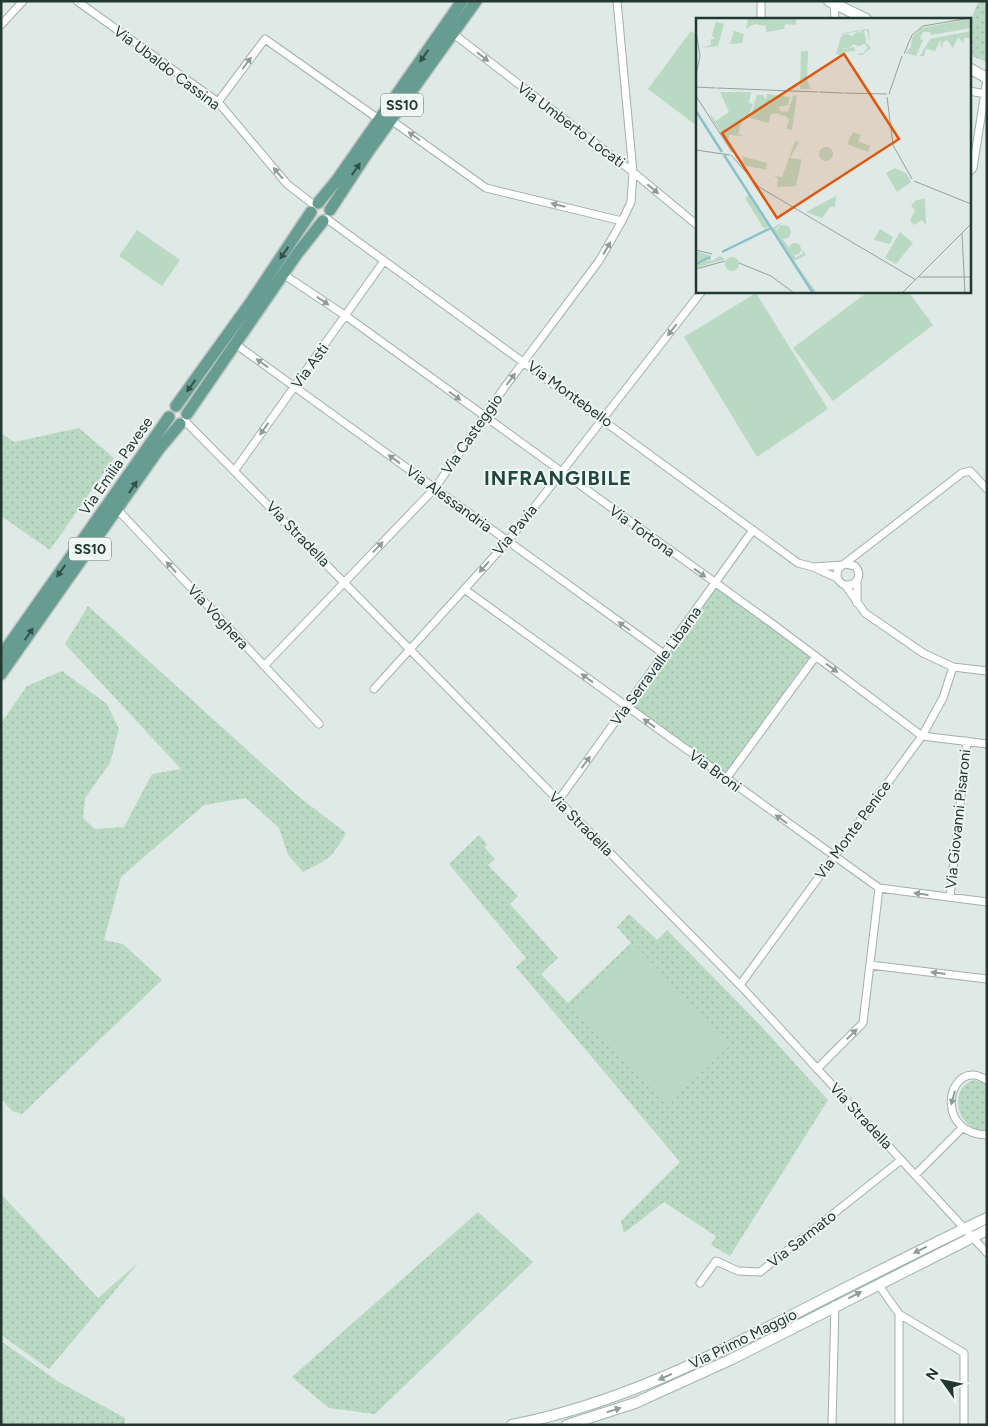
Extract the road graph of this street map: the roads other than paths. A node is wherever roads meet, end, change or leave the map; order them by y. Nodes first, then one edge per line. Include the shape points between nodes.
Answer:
1 (23, 1) edge
2 (77, 1) edge
3 (462, 1) edge
4 (476, 1) edge
5 (617, 1) edge
6 (761, 1) edge
7 (832, 2) edge
8 (761, 18) edge
9 (835, 18) edge
10 (864, 18) edge
11 (1, 25) edge
12 (449, 30) junction
13 (970, 67) edge
14 (970, 68) edge
15 (987, 72) edge
16 (987, 78) edge
17 (970, 91) edge
18 (985, 93) edge
19 (218, 102) junction
20 (385, 120) junction
21 (970, 171) edge
22 (633, 172) junction
23 (314, 207) junction
24 (327, 217) junction
25 (622, 221) junction
26 (696, 224) edge
27 (384, 261) junction
28 (283, 274) junction
29 (701, 292) edge
30 (346, 316) junction
31 (234, 343) junction
32 (524, 361) junction
33 (294, 387) junction
34 (176, 406) junction
35 (169, 416) junction
36 (484, 417) junction
37 (602, 418) junction
38 (184, 420) junction
39 (235, 470) junction
40 (561, 472) junction
41 (435, 488) junction
42 (987, 488) edge
43 (118, 509) junction
44 (753, 530) junction
45 (508, 541) junction
46 (864, 550) junction
47 (843, 564) junction
48 (813, 567) junction
49 (857, 568) junction
50 (837, 578) junction
51 (857, 581) junction
52 (344, 582) junction
53 (715, 584) junction
54 (845, 585) junction
55 (464, 589) junction
56 (857, 603) junction
57 (410, 649) junction
58 (664, 654) junction
59 (1, 656) edge
60 (816, 656) junction
61 (264, 666) junction
62 (953, 667) junction
63 (987, 671) edge
64 (1, 674) edge
65 (374, 689) dead end
66 (626, 707) junction
67 (319, 724) dead end
68 (922, 736) junction
69 (967, 742) junction
70 (987, 744) edge
71 (726, 779) junction
72 (558, 801) junction
73 (833, 857) junction
74 (879, 888) junction
75 (950, 897) junction
76 (987, 902) edge
77 (870, 965) junction
78 (987, 979) edge
79 (740, 984) junction
80 (817, 1069) junction
81 (987, 1080) edge
82 (962, 1128) junction
83 (987, 1135) edge
84 (901, 1160) junction
85 (915, 1175) junction
86 (987, 1218) edge
87 (987, 1230) edge
88 (968, 1233) junction
89 (987, 1254) edge
90 (700, 1283) dead end
91 (878, 1284) junction
92 (835, 1305) junction
93 (899, 1314) junction
94 (512, 1425) edge
95 (567, 1425) edge
96 (832, 1425) edge
97 (899, 1425) edge
98 (964, 1425) edge

1 - 11 street
2 - 19 street, Via Ubaldo Cassina
3 - 12 main road, Via Emilia Pavese / SS10
4 - 12 main road, Via Emilia Pavese / SS10
5 - 22 street, Via Casteggio
6 - 8 street
7 - 9 street
7 - 10 main road
12 - 20 main road, Via Emilia Pavese / SS10
12 -> 22 street, Via Umberto Locati
13 - 15 main road
14 - 16 main road
16 - 18 street
17 - 18 street
18 - 21 street
19 -> 20 street via 265,39
23 -> 19 street, Via Ubaldo Cassina via 287,184
20 - 23 main road, Via Emilia Pavese / SS10
24 -> 20 main road, Via Emilia Pavese / SS10
25 -> 20 street via 486,188
22 - 25 street, Via Casteggio via 631,202
22 -> 26 street, Via Umberto Locati
23 - 24 main road via 314,219
23 - 24 main road via 326,204
23 -> 34 main road, Via Emilia Pavese / SS10
24 - 27 street, Via Montebello
24 - 28 main road, Via Emilia Pavese / SS10
32 -> 25 street, Via Casteggio via 599,261
27 - 30 street, Via Asti
27 - 32 street, Via Montebello
28 -> 30 street, Via Tortona
28 - 31 main road, Via Emilia Pavese / SS10
29 -> 37 street, Via Pavia
30 - 33 street, Via Asti
30 -> 36 street, Via Tortona
33 -> 31 street, Via Alessandria
31 - 38 main road, Via Emilia Pavese / SS10
36 -> 32 street, Via Casteggio
32 - 37 street, Via Montebello
33 -> 39 street, Via Asti
41 -> 33 street, Via Alessandria
34 - 35 main road, Via Emilia Pavese / SS10 via 170,410
34 - 38 main road via 183,407
35 - 38 main road, Via Emilia Pavese via 173,423
35 -> 59 main road, Via Emilia Pavese / SS10
36 - 40 street, Via Tortona
36 - 41 street, Via Casteggio
37 - 40 street, Via Pavia
37 - 44 street, Via Montebello
38 - 39 street, Via Stradella
43 -> 38 main road, Via Emilia Pavese / SS10 via 159,449
39 - 52 street, Via Stradella
40 - 45 street, Via Pavia
40 -> 53 street, Via Tortona
41 - 45 street, Via Alessandria
52 -> 41 street, Via Casteggio
42 - 46 street via 970,471 962,473
61 -> 43 street, Via Voghera
64 -> 43 main road, Via Emilia Pavese / SS10
44 - 48 street, Via Montebello via 798,563
44 - 53 street, Via Serravalle Libarna
45 -> 55 street, Via Pavia
58 -> 45 street, Via Alessandria
46 - 47 street
46 - 49 street
47 - 48 street, Via Montebello
47 - 49 street
47 - 50 street via 837,571
48 - 50 street, Via Montebello
49 - 51 street
50 - 54 street
51 - 54 street
51 - 56 street
52 - 57 street, Via Stradella
52 - 61 street, Via Casteggio
53 - 58 street, Via Serravalle Libarna
53 - 60 street, Via Tortona
54 - 56 street
55 - 57 street, Via Pavia
66 -> 55 street, Via Broni
56 - 62 street via 865,613 923,653
57 - 65 street, Via Pavia
57 - 72 street, Via Stradella
58 - 66 street, Via Serravalle Libarna
60 -> 68 street, Via Tortona
60 - 71 street
61 - 67 street, Via Voghera
62 - 63 street
62 - 68 street, Via Monte Penice via 943,698
71 -> 66 street, Via Broni
72 -> 66 street, Via Serravalle Libarna
68 - 69 street, Via Tortona
68 - 73 street, Via Monte Penice
69 - 70 street, Via Tortona
69 - 75 street, Via Giovanni Pisaroni
73 -> 71 street, Via Broni
72 - 79 street, Via Stradella
73 - 74 street, Via Broni
73 - 79 street, Via Monte Penice
75 -> 74 street, Via Broni
74 - 77 street
75 - 76 street, Via Broni
78 -> 77 street
80 -> 77 street via 863,1023
79 - 80 street, Via Stradella
80 - 84 street, Via Stradella
81 -> 82 street via 974,1074 966,1076 957,1086 951,1106 952,1114
82 - 83 street
82 - 85 street
84 - 85 street, Via Stradella
84 - 90 street, Via Sarmato via 760,1272 738,1271 716,1261
85 - 88 street, Via Stradella
86 - 88 main road
87 - 88 main road
88 - 89 street, Via Stradella
88 - 91 main road, Via Primo Maggio
88 -> 94 main road, Via Primo Maggio via 632,1391 554,1416
92 -> 91 main road, Via Primo Maggio
91 - 93 street
95 -> 92 main road, Via Primo Maggio via 635,1404 732,1359
92 - 96 street
93 - 97 street
93 - 98 street via 964,1353

